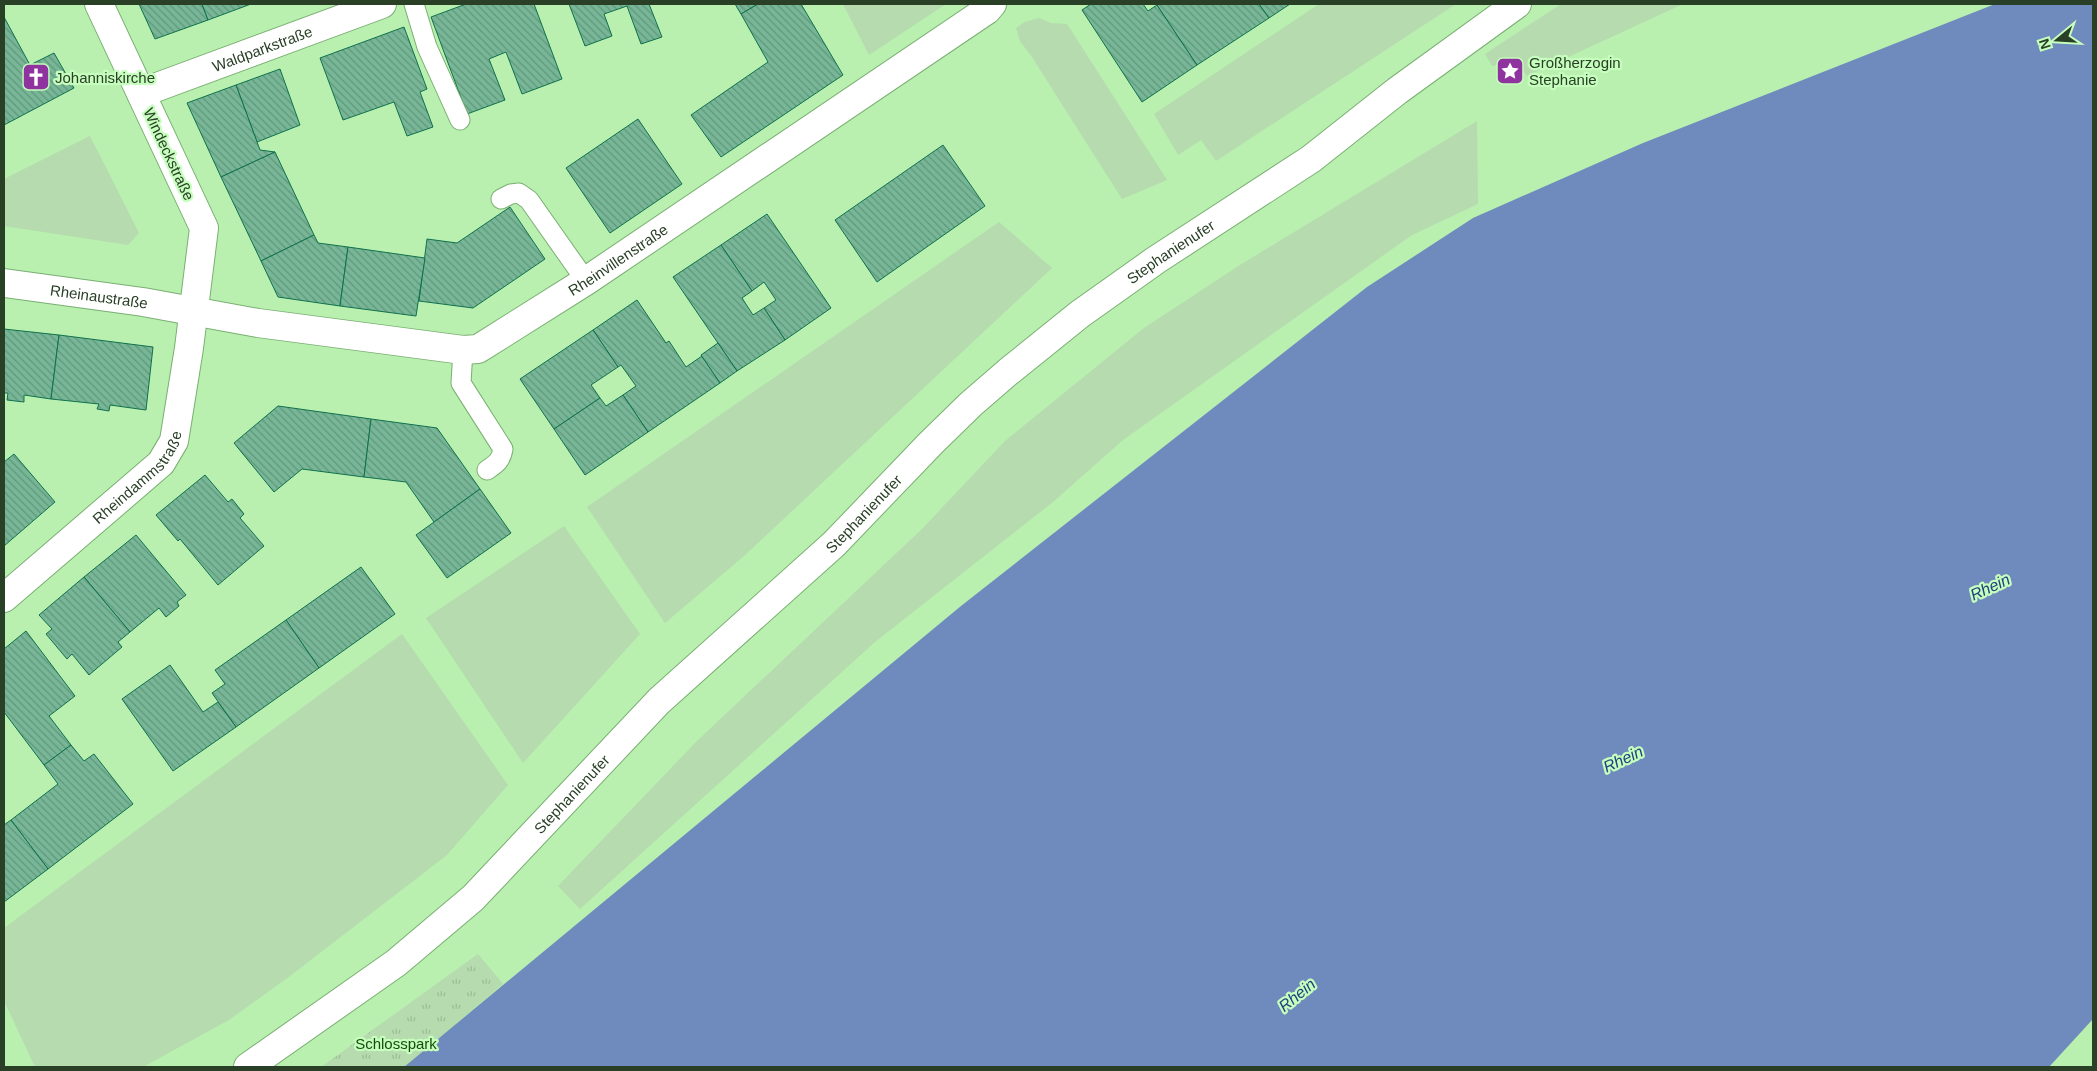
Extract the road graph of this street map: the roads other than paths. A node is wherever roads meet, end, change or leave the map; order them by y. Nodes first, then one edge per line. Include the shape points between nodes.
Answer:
1 (99, 4) edge
2 (382, 4) edge
3 (414, 4) edge
4 (992, 4) edge
5 (1517, 4) edge
6 (141, 92) junction
7 (460, 120) dead end
8 (501, 199) dead end
9 (586, 281) junction
10 (4, 283) edge
11 (194, 311) junction
12 (464, 350) junction
13 (487, 470) dead end
14 (4, 598) edge
15 (248, 1067) edge

1 - 6 street, Windeckstraße
2 - 6 street, Waldparkstraße
3 - 7 lane via 427,47
4 - 9 street, Rheinvillenstraße
5 - 15 street, Stephanienufer via 1310,159 1080,314 1008,372 931,443 834,544 659,701 467,904 396,963
6 - 11 street, Windeckstraße via 204,228
8 - 9 lane via 519,193 529,200
9 - 12 street, Rheinvillenstraße via 489,343 478,349
10 - 11 street, Rheinaustraße
11 - 12 street, Rheinvillenstraße via 258,323
11 - 14 street, Rheindammstraße via 176,431 169,452 161,463
12 - 13 lane via 461,383 503,449 502,458

